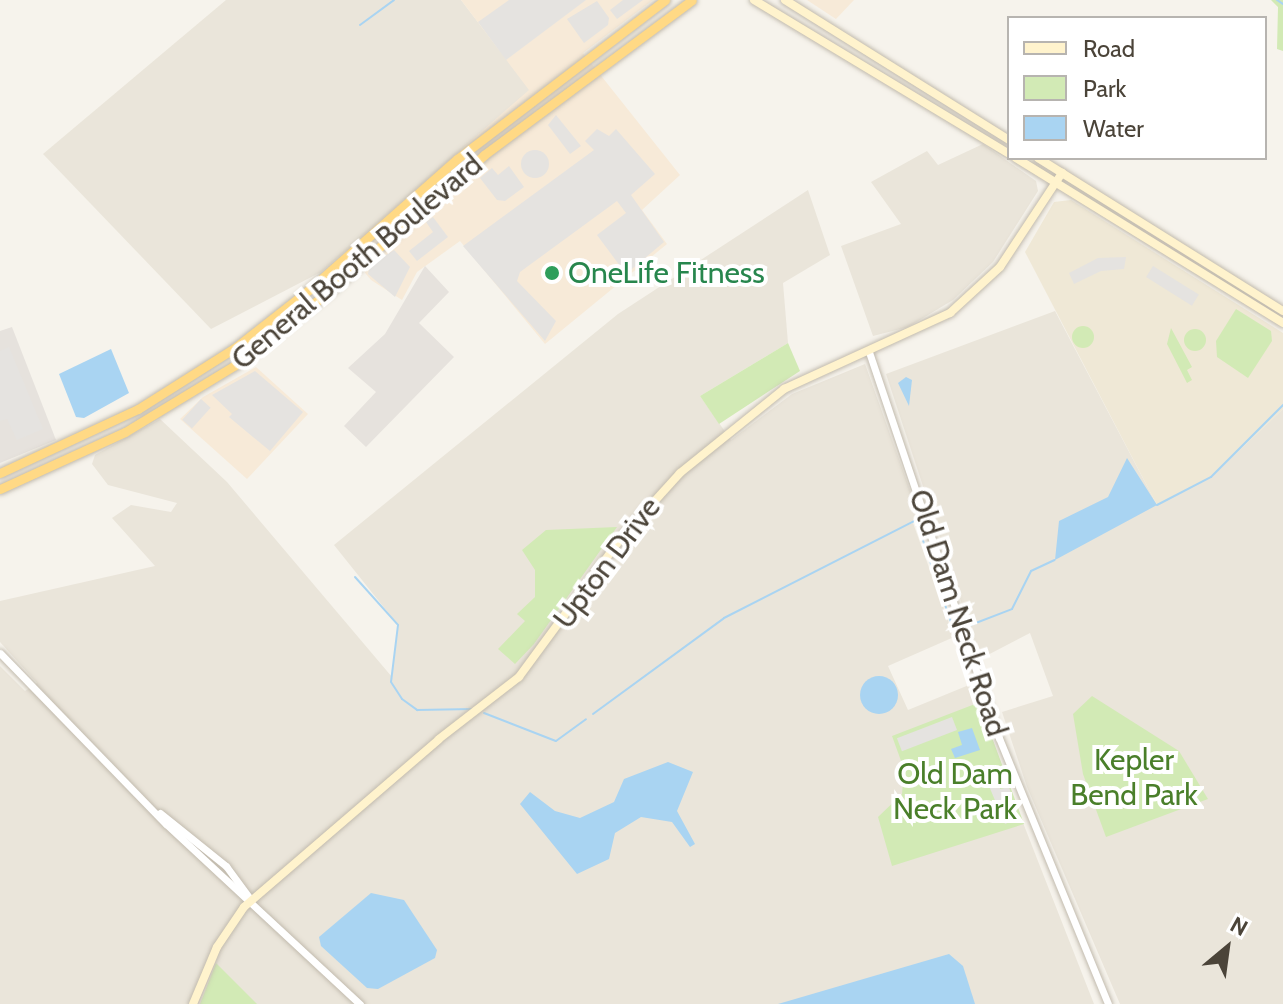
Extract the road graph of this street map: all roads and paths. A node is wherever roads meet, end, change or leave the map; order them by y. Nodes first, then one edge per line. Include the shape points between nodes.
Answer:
1 (665, 0) edge
2 (692, 0) edge
3 (754, 0) edge
4 (785, 0) edge
5 (882, 62) junction
6 (876, 74) junction
7 (1007, 139) edge
8 (1007, 153) edge
9 (1019, 160) edge
10 (1041, 160) edge
11 (1062, 173) junction
12 (1056, 182) junction
13 (1218, 270) junction
14 (1212, 279) junction
15 (1283, 311) edge
16 (1283, 323) edge
17 (869, 352) junction
18 (0, 473) edge
19 (0, 489) edge
20 (0, 653) edge
21 (251, 900) junction
22 (193, 1004) edge
23 (360, 1004) edge
24 (1108, 1004) edge

1 - 18 highway, General Booth Boulevard via 457,159 236,347 138,409
2 - 19 highway, General Booth Boulevard via 475,163 331,290 235,365 125,432
3 - 6 main road
4 - 5 main road
5 - 6 main road
5 - 7 main road
6 - 8 main road
9 - 12 main road
10 - 11 main road
11 - 12 main road, Upton Drive
11 - 13 main road
12 - 14 main road
12 - 17 main road, Upton Drive via 1011,253 976,293 935,323
13 - 14 main road
13 - 15 main road
14 - 16 main road
17 - 21 main road, Upton Drive via 784,389 697,458 622,537 519,677
17 - 24 street, Old Dam Neck Road via 999,738
20 - 21 street via 158,812 206,847 244,885
21 - 22 main road, Upton Drive via 217,947
21 - 23 street

